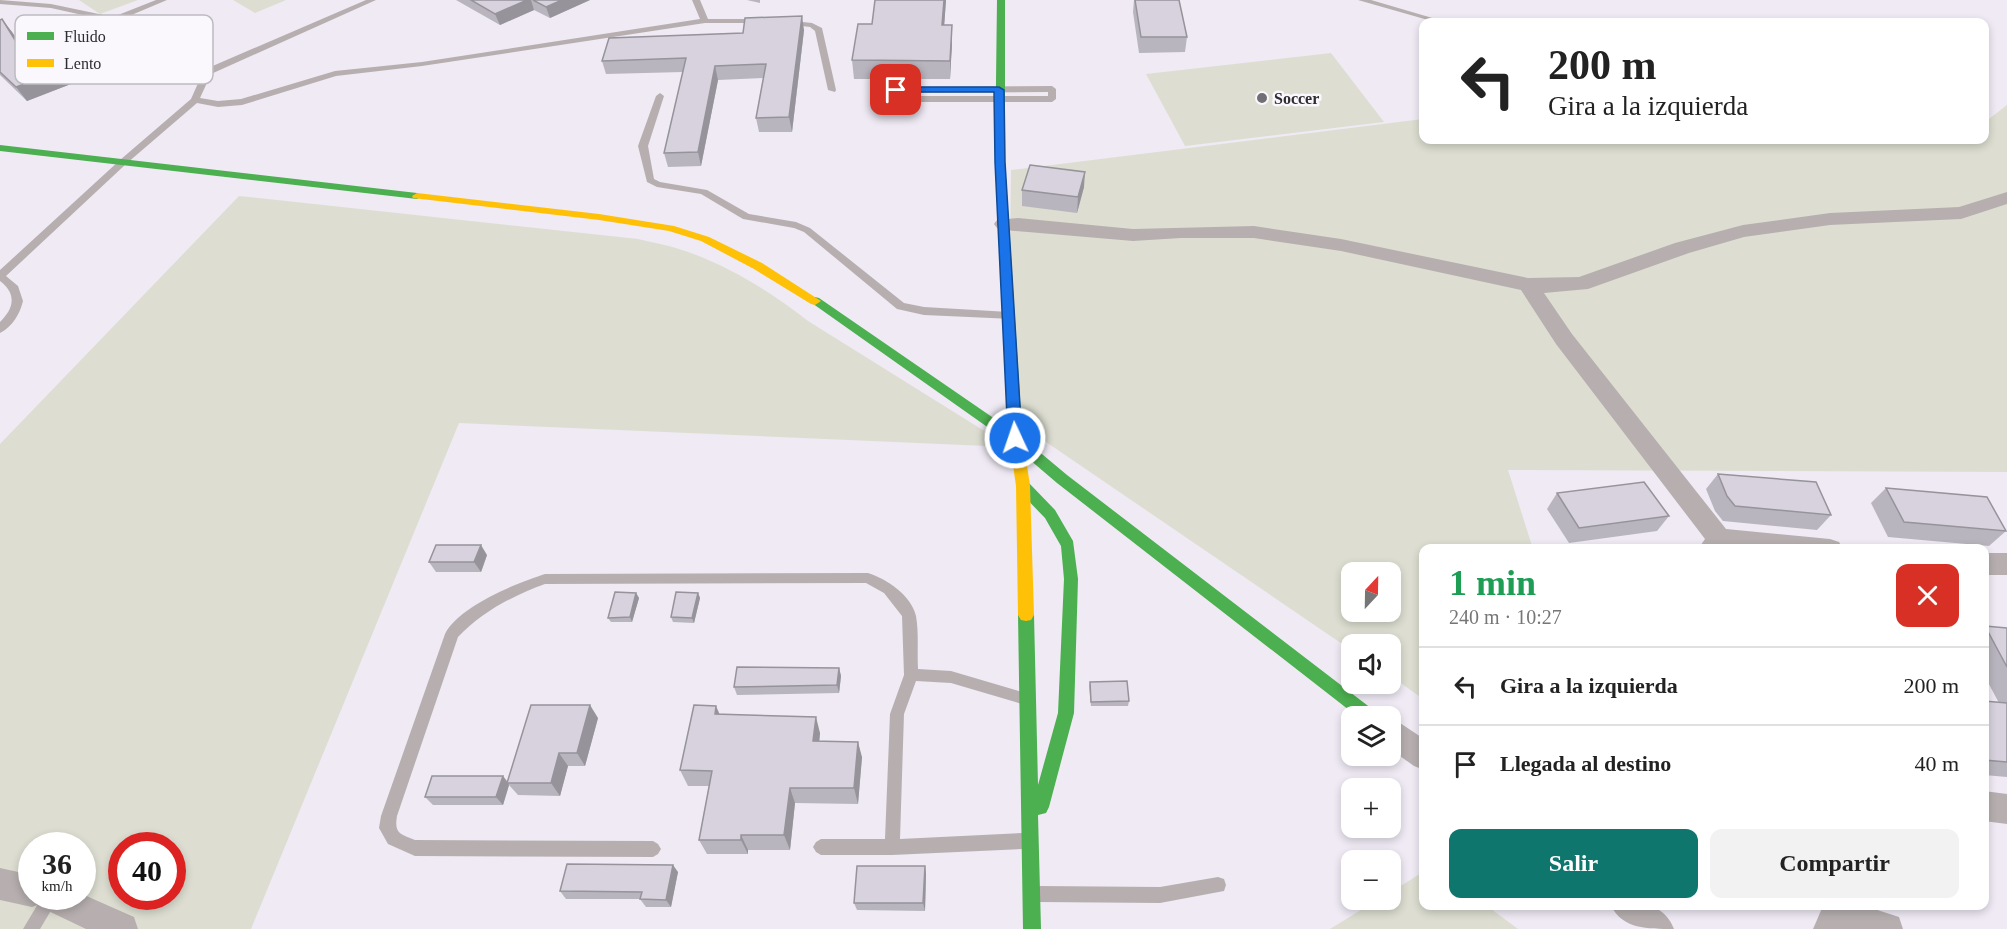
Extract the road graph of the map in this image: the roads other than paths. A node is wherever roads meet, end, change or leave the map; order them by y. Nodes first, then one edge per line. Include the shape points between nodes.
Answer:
1 (163, 0) edge
2 (372, 0) edge
3 (696, 0) edge
4 (1001, 0) edge
5 (1362, 0) edge
6 (0, 2) edge
7 (53, 3) edge
8 (95, 15) edge
9 (126, 15) edge
10 (1427, 18) edge
11 (705, 21) junction
12 (213, 69) edge
13 (202, 84) edge
14 (832, 90) dead end
15 (936, 94) dead end
16 (999, 94) junction
17 (660, 96) dead end
18 (195, 100) junction
19 (0, 148) edge
20 (123, 162) junction
21 (2007, 198) edge
22 (1004, 224) junction
23 (1528, 285) junction
24 (1010, 316) junction
25 (0, 328) edge
26 (1015, 438) junction
27 (1023, 486) junction
28 (1714, 544) edge
29 (1722, 544) edge
30 (1786, 544) edge
31 (1989, 564) edge
32 (2007, 564) edge
33 (911, 675) junction
34 (1026, 699) junction
35 (1356, 706) edge
36 (1401, 740) edge
37 (1419, 752) edge
38 (1989, 807) edge
39 (2007, 809) edge
40 (1031, 841) junction
41 (821, 847) dead end
42 (892, 847) junction
43 (653, 849) dead end
44 (0, 884) edge
45 (1218, 885) dead end
46 (18, 888) edge
47 (1032, 894) junction
48 (43, 910) edge
49 (80, 910) edge
50 (1632, 910) edge
51 (1833, 916) edge
52 (31, 929) edge
53 (122, 929) edge
54 (1032, 929) edge
55 (1658, 929) edge
56 (1887, 929) edge

1 - 9 lane
2 - 12 lane
3 - 11 lane
4 - 16 street
5 - 10 lane
6 - 7 lane
7 - 8 lane
11 - 14 lane via 799,22 819,30
11 - 18 lane via 327,75 242,102 218,104
13 - 18 lane
15 - 16 lane
16 - 16 lane via 1052,89 1052,99
16 - 22 street
17 - 24 lane via 644,146 650,180 704,192 746,218 807,230 901,306
18 - 20 lane
19 - 20 street
20 - 25 lane via 0,276 14,285 18,294 17,304
20 - 26 street via 670,228 705,239 758,266
21 - 23 street via 1961,213 1830,219 1743,231 1581,284
22 - 23 street via 1133,235 1254,232 1341,245
22 - 24 street
23 - 28 street
24 - 26 street
26 - 27 street
26 - 35 street via 1062,479
27 - 34 street
27 - 40 street via 1050,514 1068,545 1071,579 1066,713
29 - 30 street via 1750,540
31 - 32 street
33 - 34 lane via 951,677
33 - 42 lane via 897,714
33 - 43 lane via 906,607 890,589 868,578 545,579 471,615 452,634 389,816 387,828 393,839 415,848
34 - 40 street
36 - 37 street
38 - 39 street
40 - 42 lane
40 - 47 street
41 - 42 lane
44 - 46 street
45 - 47 lane via 1160,895
47 - 54 street
48 - 52 lane
49 - 53 street
50 - 55 street
51 - 56 street

